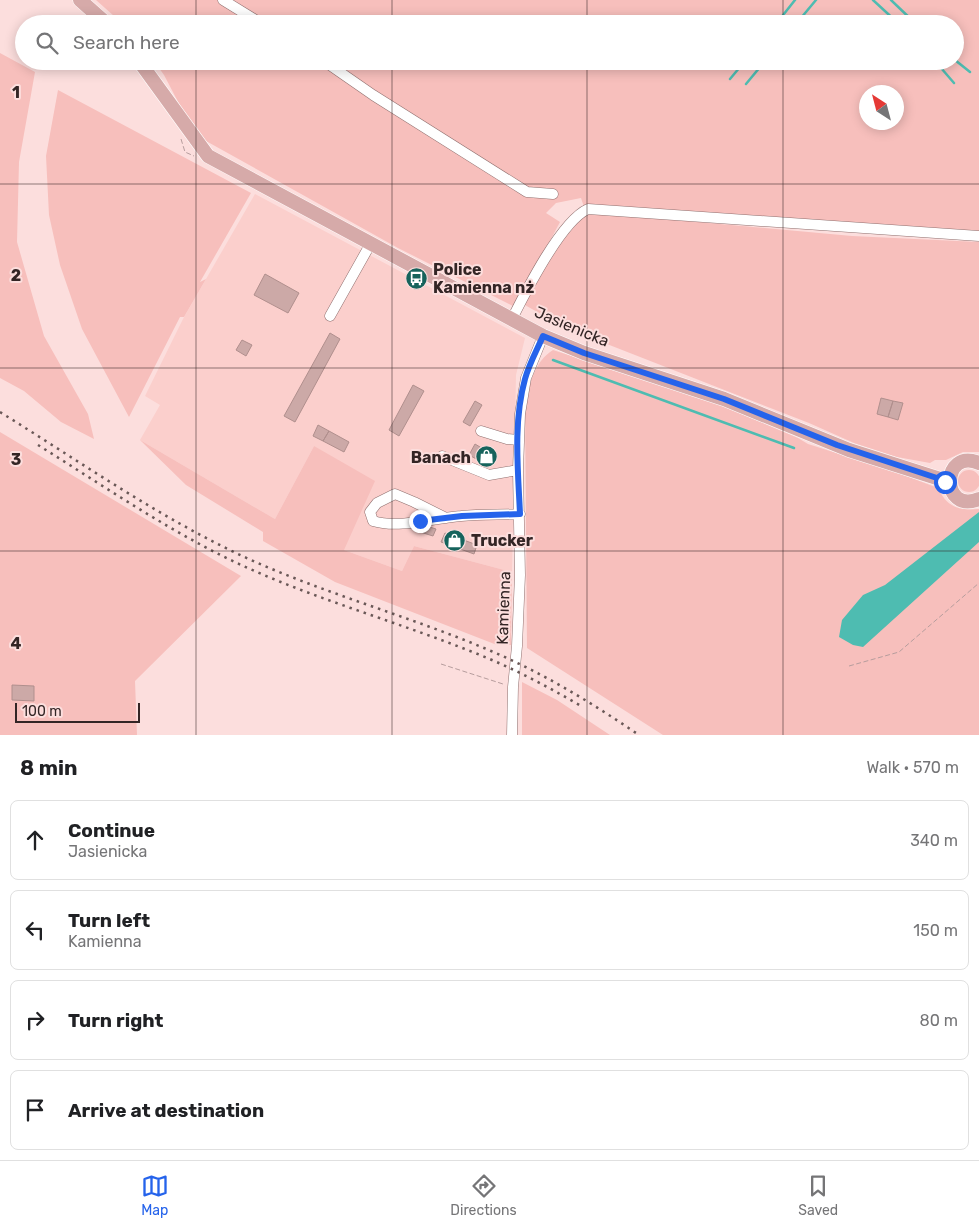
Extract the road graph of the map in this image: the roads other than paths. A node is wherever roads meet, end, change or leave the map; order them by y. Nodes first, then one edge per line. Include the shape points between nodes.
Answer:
1 (80, 0) edge
2 (224, 0) edge
3 (97, 15) edge
4 (248, 15) edge
5 (146, 70) edge
6 (337, 70) edge
7 (553, 194) dead end
8 (979, 236) edge
9 (371, 243) junction
10 (330, 316) dead end
11 (512, 319) junction
12 (543, 336) junction
13 (481, 431) dead end
14 (518, 440) junction
15 (442, 456) dead end
16 (887, 461) junction
17 (977, 462) edge
18 (956, 466) junction
19 (518, 470) junction
20 (950, 488) junction
21 (979, 499) edge
22 (520, 514) junction
23 (446, 518) junction
24 (512, 735) edge

1 - 3 main road
2 - 4 street
5 - 9 main road, Jasienicka via 208,156
6 - 7 street via 527,192
8 - 11 street via 588,209 568,225 526,290
9 - 10 street
9 - 11 main road, Jasienicka
11 - 12 main road, Jasienicka
12 - 14 street, Kamienna via 526,378
12 - 16 main road, Jasienicka via 584,353 724,399 837,445
13 - 14 street
14 - 19 street, Kamienna
15 - 19 street via 489,475
16 - 18 main road, Jasienicka via 942,469
16 - 20 main road, Jasienicka via 940,479
17 - 18 main road, Jasienicka via 963,462
18 - 20 main road via 950,476
19 - 22 street, Kamienna
20 - 21 main road, Jasienicka via 962,500
22 - 23 street
22 - 24 street, Kamienna
23 - 23 street via 385,525 373,521 370,512 377,503 395,494

